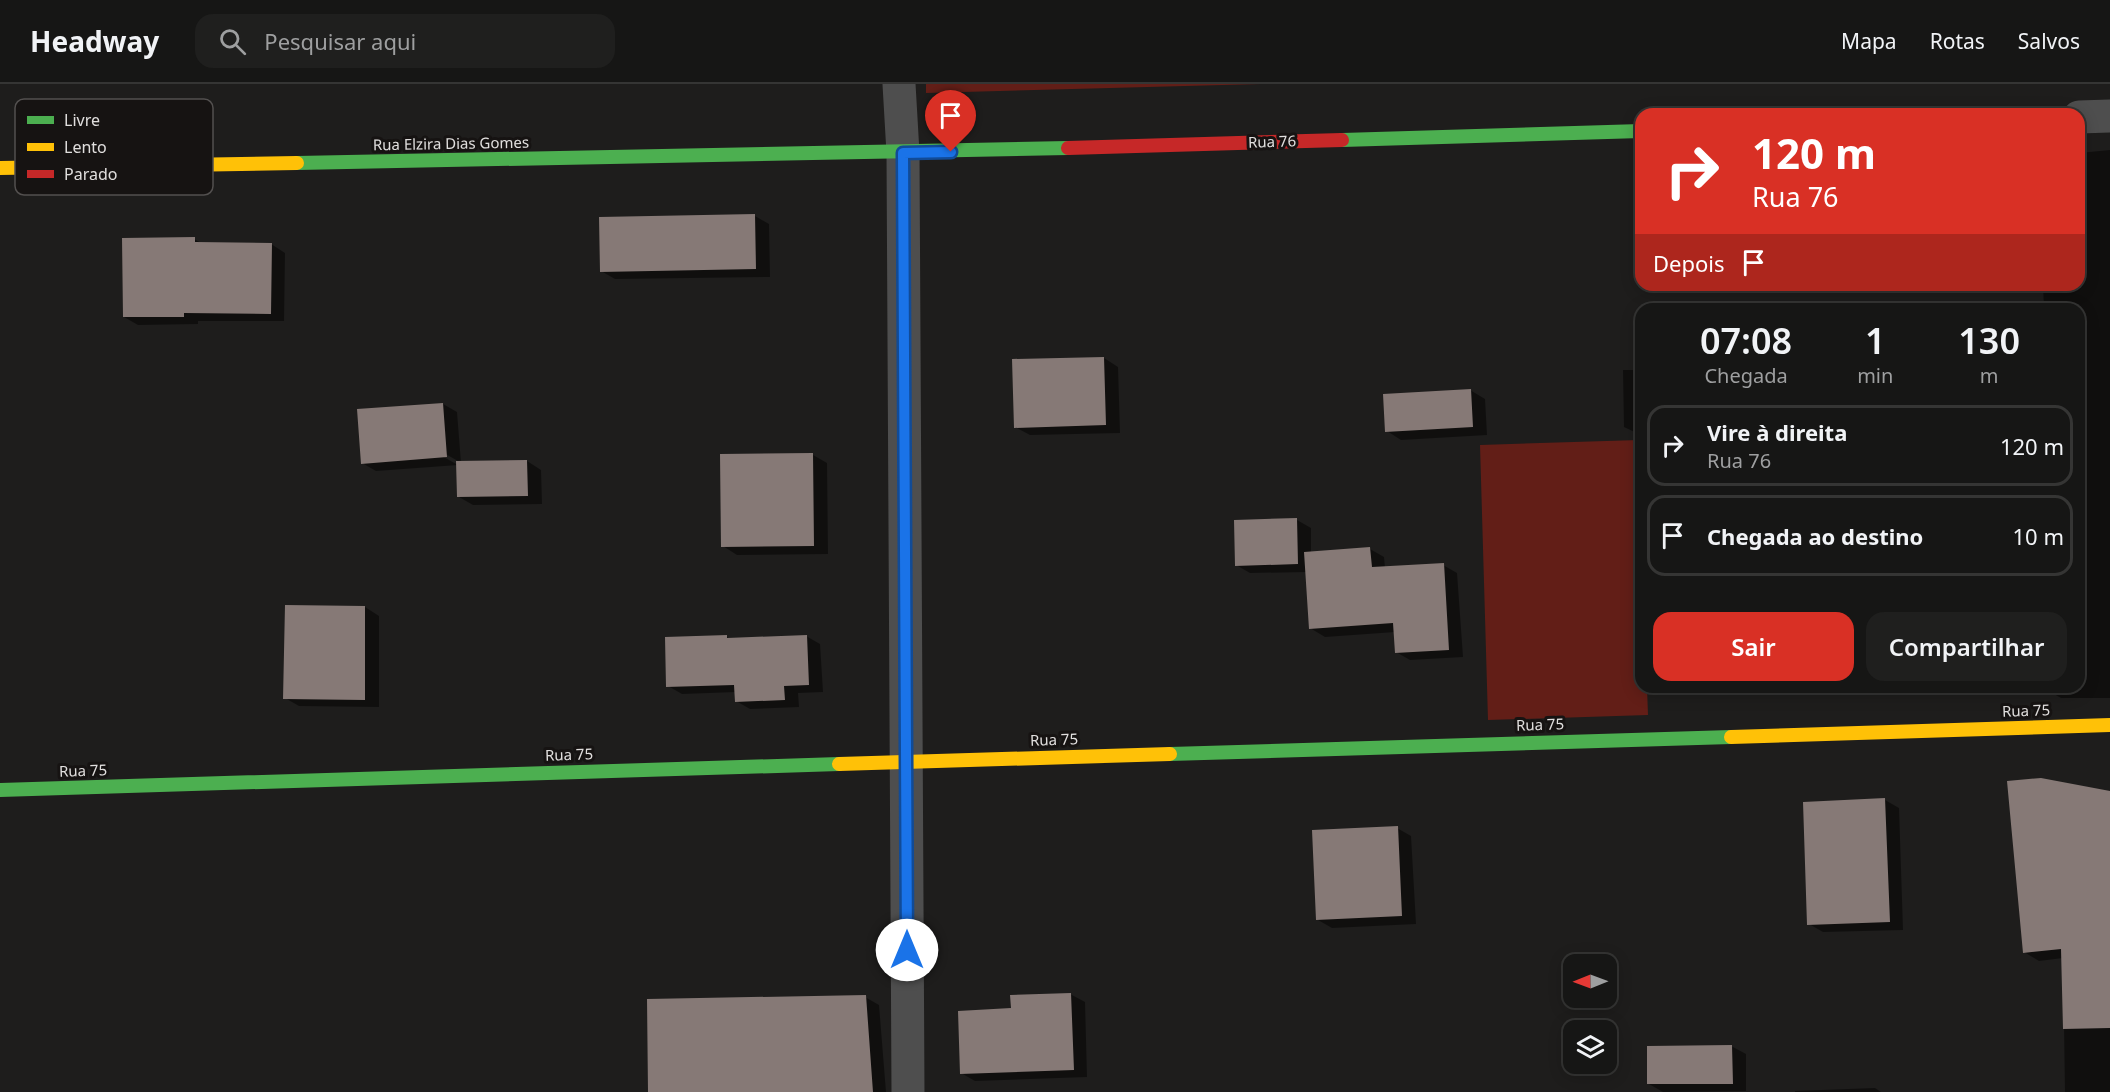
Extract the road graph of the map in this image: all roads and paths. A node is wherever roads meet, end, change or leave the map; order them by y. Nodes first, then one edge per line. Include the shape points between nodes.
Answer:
1 (899, 84) edge
2 (2110, 116) edge
3 (2085, 117) edge
4 (1635, 131) edge
5 (903, 153) junction
6 (213, 164) edge
7 (0, 168) edge
8 (15, 168) edge
9 (2110, 725) edge
10 (907, 761) junction
11 (0, 790) edge
12 (908, 1092) edge

1 - 5 street
2 - 3 street
4 - 5 street, Rua 76
5 - 6 street, Rua Elzira Dias Gomes
5 - 10 street
7 - 8 street, Rua Elzira Dias Gomes
9 - 10 street, Rua 75
10 - 11 street, Rua 75
10 - 12 street

